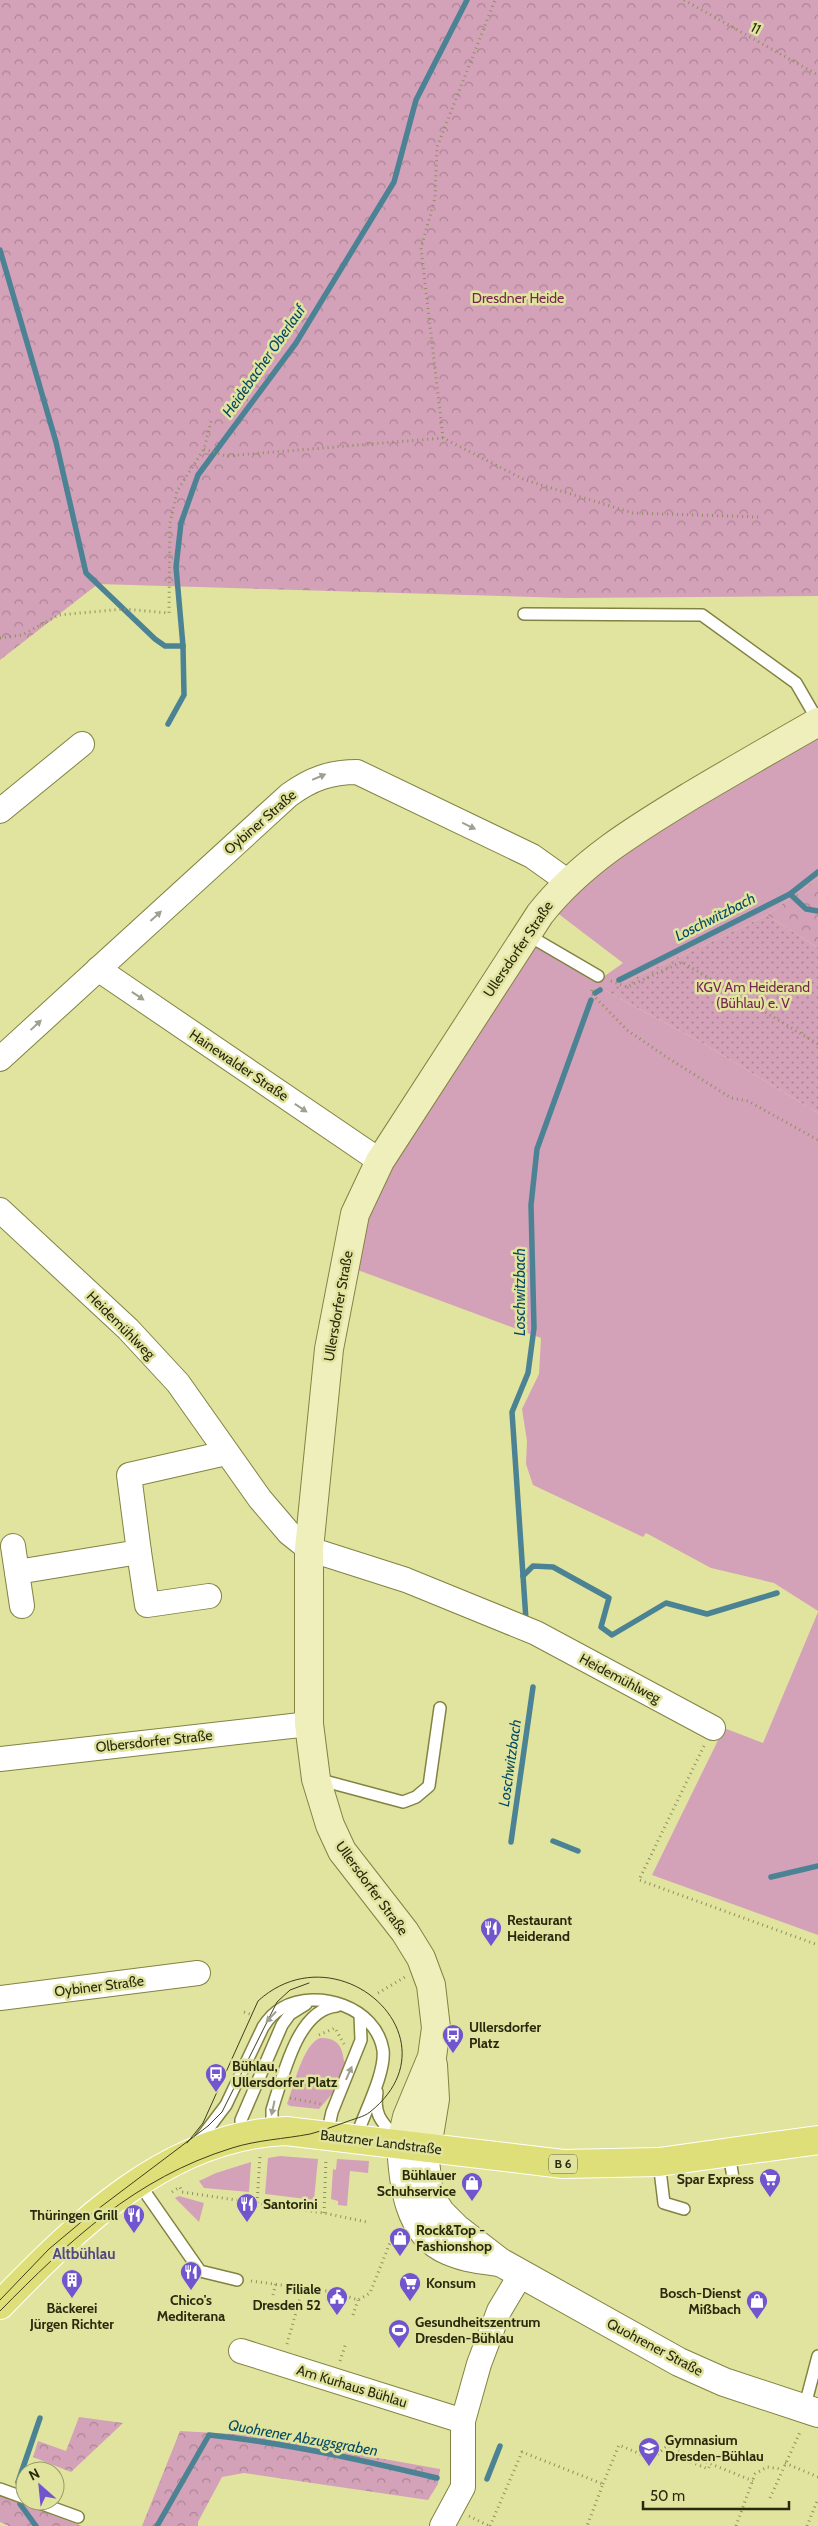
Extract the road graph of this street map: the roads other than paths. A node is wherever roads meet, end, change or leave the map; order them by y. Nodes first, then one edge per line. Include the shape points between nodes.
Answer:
1 (524, 614) dead end
2 (818, 721) edge
3 (82, 744) dead end
4 (0, 811) edge
5 (567, 881) junction
6 (526, 934) junction
7 (98, 969) junction
8 (598, 976) road end
9 (0, 1058) edge
10 (380, 1161) junction
11 (0, 1210) edge
12 (226, 1453) junction
13 (13, 1546) dead end
14 (309, 1549) junction
15 (139, 1552) junction
16 (17, 1572) junction
17 (208, 1596) dead end
18 (22, 1606) dead end
19 (440, 1708) dead end
20 (309, 1724) junction
21 (713, 1728) road end
22 (0, 1758) edge
23 (316, 1779) junction
24 (198, 1973) dead end
25 (0, 1998) edge
26 (315, 2001) junction
27 (342, 2005) junction
28 (360, 2015) junction
29 (377, 2080) junction
30 (258, 2134) junction
31 (356, 2138) junction
32 (818, 2140) edge
33 (326, 2145) junction
34 (414, 2146) junction
35 (189, 2155) junction
36 (659, 2162) junction
37 (138, 2182) junction
38 (684, 2209) dead end
39 (511, 2268) junction
40 (237, 2280) road end
41 (0, 2305) edge
42 (241, 2351) dead end
43 (818, 2356) edge
44 (811, 2410) edge
45 (463, 2421) junction
46 (0, 2489) edge
47 (15, 2494) edge
48 (62, 2511) edge
49 (78, 2517) dead end
50 (442, 2526) edge

1 - 2 lane via 702,616 796,683
2 - 5 main road, Ullersdorfer Straße via 660,814
3 - 4 street
5 - 6 main road, Ullersdorfer Straße
7 -> 5 street, Oybiner Straße via 289,795 306,783 328,774 357,772 532,856
6 - 8 lane
6 - 10 main road, Ullersdorfer Straße
9 -> 7 street, Oybiner Straße
7 -> 10 street, Hainewalder Straße
10 - 14 main road, Ullersdorfer Straße via 355,1214 329,1349
11 - 12 street, Heidemühlweg via 128,1329 178,1383
12 - 14 street, Heidemühlweg via 289,1533
12 - 15 street via 129,1475
13 - 16 street
14 - 20 main road, Ullersdorfer Straße
14 - 21 street, Heidemühlweg via 406,1580 536,1632
15 - 16 street
15 - 17 street via 147,1605
16 - 18 street
19 - 23 lane via 429,1786 416,1797 403,1802
20 - 22 street, Olbersdorfer Straße
20 - 23 main road, Ullersdorfer Straße
23 - 34 main road, Ullersdorfer Straße via 342,1851 404,1932 426,1967 432,1985 435,2099
24 - 25 street, Oybiner Straße
26 - 27 lane
26 - 30 lane via 299,2007 282,2025 243,2116
26 -> 35 lane via 291,2004 271,2015 226,2105
27 - 28 lane
27 -> 30 lane via 331,2006 314,2015 300,2033 272,2110
28 - 29 lane via 377,2034 382,2049
33 -> 28 lane via 332,2112 361,2040
29 - 31 lane
29 - 34 lane via 377,2113
30 - 33 main road, Bautzner Landstraße / B 6
30 - 35 main road, Bautzner Landstraße / B 6
31 - 33 main road, Bautzner Landstraße / B 6
31 - 34 main road, Bautzner Landstraße / B 6
32 - 36 main road, Bautzner Landstraße / B 6 via 731,2166
34 - 36 main road, Bautzner Landstraße / B 6 via 563,2164
34 - 39 street, Quohrener Straße via 425,2161 429,2194 441,2213 470,2249
35 - 37 main road, Bautzner Landstraße / B 6
36 - 38 lane via 664,2203
37 - 40 lane via 200,2271
37 - 41 main road, Bautzner Landstraße / B 6 via 54,2249
39 - 44 street, Quohrener Straße via 679,2362 724,2382
39 - 45 street via 499,2311 478,2364
42 - 45 street, Am Kurhaus Bühlau
43 - 44 lane
45 - 50 street via 464,2487
46 - 47 lane
48 - 49 lane

